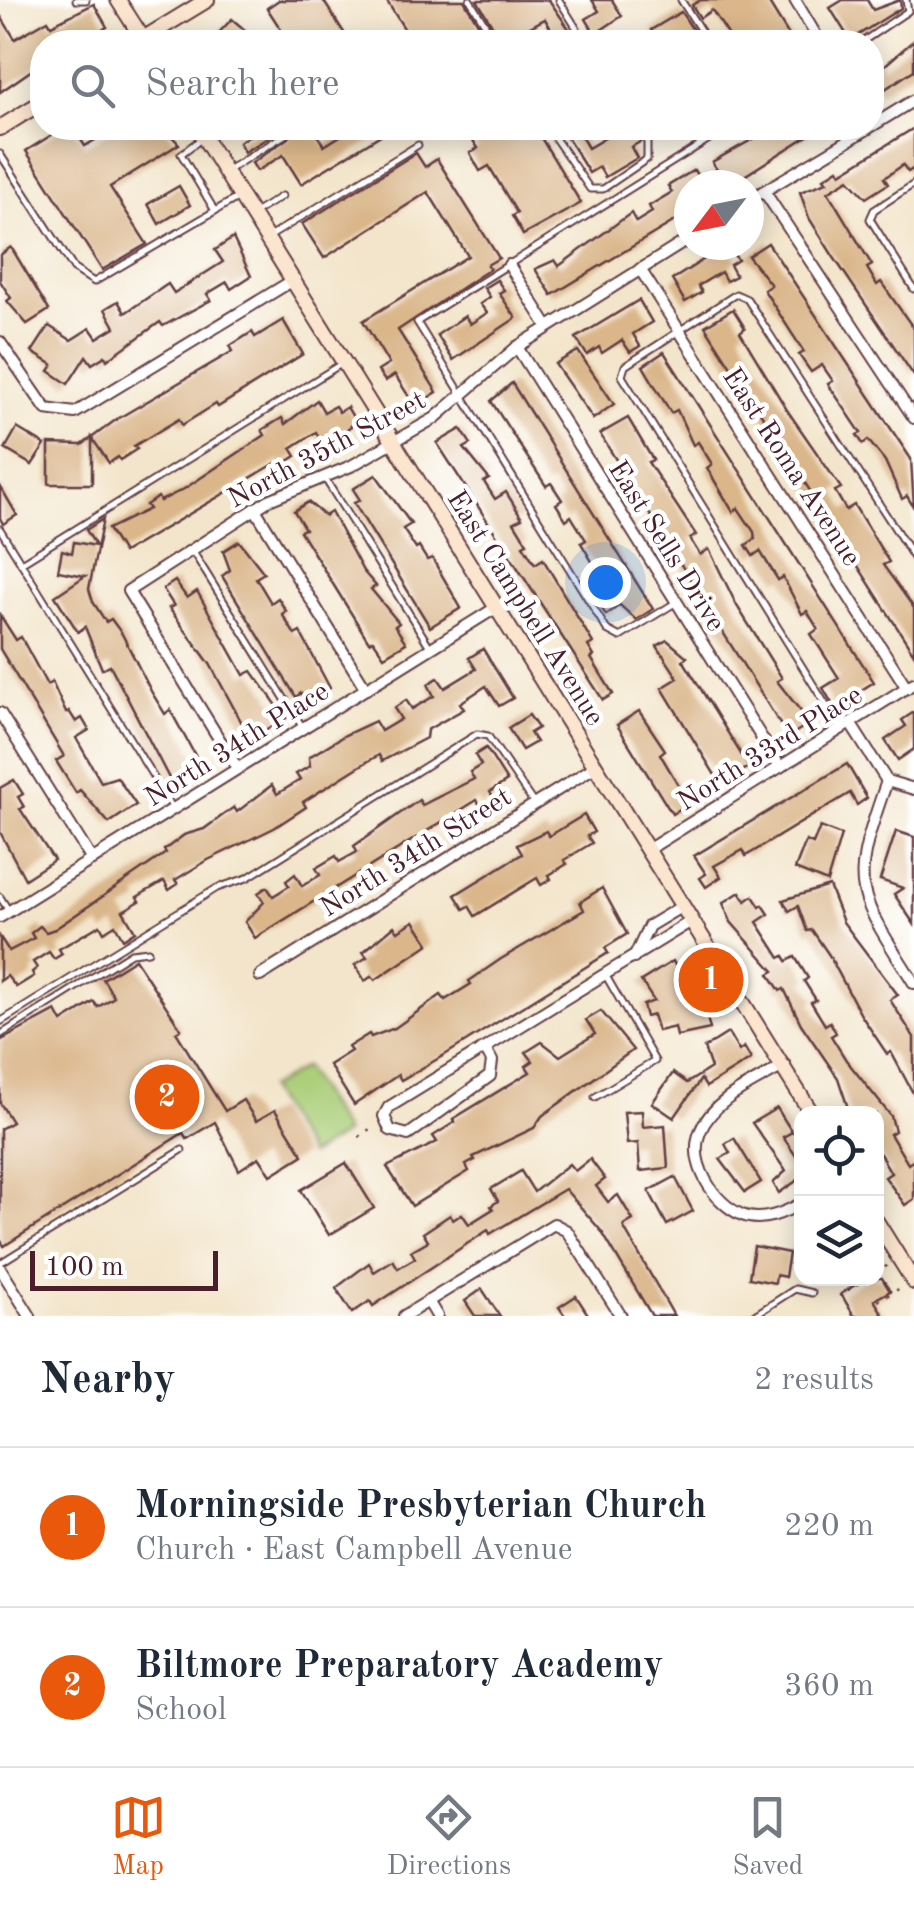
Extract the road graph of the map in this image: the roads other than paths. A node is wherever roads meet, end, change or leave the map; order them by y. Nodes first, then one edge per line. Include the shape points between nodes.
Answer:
1 (76, 0) edge
2 (86, 0) edge
3 (118, 0) edge
4 (206, 0) edge
5 (470, 0) edge
6 (559, 0) edge
7 (681, 0) edge
8 (795, 0) edge
9 (906, 0) edge
10 (135, 30) edge
11 (160, 30) edge
12 (489, 30) edge
13 (578, 30) edge
14 (700, 30) edge
15 (813, 30) edge
16 (880, 30) edge
17 (914, 100) edge
18 (30, 109) edge
19 (884, 118) edge
20 (0, 128) edge
21 (193, 140) edge
22 (205, 140) edge
23 (277, 140) edge
24 (556, 140) edge
25 (646, 140) edge
26 (708, 140) edge
27 (848, 140) edge
28 (418, 145) dead end
29 (0, 154) edge
30 (225, 172) junction
31 (914, 184) edge
32 (764, 191) joint
33 (240, 196) junction
34 (282, 196) dead end
35 (215, 211) junction
36 (253, 214) junction
37 (269, 238) junction
38 (674, 248) edge
39 (509, 265) junction
40 (640, 270) junction
41 (295, 279) junction
42 (914, 288) edge
43 (548, 328) junction
44 (680, 330) junction
45 (0, 342) edge
46 (517, 347) junction
47 (346, 361) junction
48 (462, 395) junction
49 (914, 418) edge
50 (395, 442) junction
51 (324, 477) junction
52 (255, 509) junction
53 (0, 529) edge
54 (191, 548) junction
55 (914, 558) edge
56 (21, 563) junction
57 (677, 602) junction
58 (497, 608) junction
59 (430, 648) junction
60 (911, 686) edge
61 (366, 688) junction
62 (0, 713) edge
63 (845, 726) junction
64 (302, 728) junction
65 (596, 766) junction
66 (237, 768) junction
67 (780, 768) junction
68 (887, 781) junction
69 (914, 789) edge
70 (534, 804) junction
71 (172, 809) junction
72 (648, 849) junction
73 (92, 860) junction
74 (0, 897) edge
75 (684, 905) junction
76 (5, 915) edge
77 (693, 920) junction
78 (644, 933) junction
79 (654, 946) junction
80 (148, 951) dead end
81 (634, 959) junction
82 (260, 976) dead end
83 (606, 976) junction
84 (914, 983) edge
85 (0, 1022) edge
86 (0, 1035) edge
87 (486, 1050) junction
88 (784, 1066) junction
89 (595, 1098) dead end
90 (807, 1106) edge
91 (182, 1150) dead end
92 (794, 1207) edge
93 (884, 1237) edge
94 (0, 1265) edge
95 (3, 1281) edge
96 (908, 1284) edge
97 (812, 1292) dead end
98 (428, 1301) junction
99 (30, 1316) edge
100 (404, 1316) edge
101 (438, 1316) edge
102 (622, 1316) edge
103 (753, 1316) edge

1 - 2 lane
3 - 10 street
4 - 11 street
5 - 12 lane
6 - 13 lane
7 - 14 lane
8 - 15 street
9 - 16 lane via 908,11
17 - 19 street
18 - 20 street
21 - 35 lane via 182,154
22 - 30 street, East Campbell Avenue
23 - 30 lane
24 - 25 lane via 580,179 603,189 647,159
26 - 39 lane
27 - 32 street
28 - 37 lane
29 - 35 lane via 84,279 94,282
30 - 33 street, East Campbell Avenue
31 - 42 lane via 870,219
32 - 49 street
33 - 35 lane
33 - 36 street, East Campbell Avenue
34 - 36 lane
36 - 37 street, East Campbell Avenue
37 - 41 street, East Campbell Avenue
38 - 40 street, North 35th Street
39 - 43 street
39 - 48 lane via 417,322
40 - 43 street, North 35th Street
40 - 44 street, East Roma Avenue
41 - 45 street via 89,407 64,414 31,393
41 - 47 street, East Campbell Avenue
43 - 46 street, North 35th Street
44 - 55 lane via 736,294 748,299
44 - 60 street, East Roma Avenue
44 - 63 lane via 626,366 622,376
46 - 48 street, North 35th Street
46 - 57 street, East Sells Drive
47 - 50 street, East Campbell Avenue
47 - 56 lane
48 - 50 street, North 35th Street
48 - 57 lane via 607,630 620,637
50 - 51 street, North 35th Street
50 - 58 street, East Campbell Avenue
51 - 52 street, North 35th Street
51 - 59 lane
52 - 54 street, North 35th Street
52 - 61 street
53 - 56 lane
54 - 64 lane
54 - 66 street, North 35th Street via 128,591
56 - 71 lane
57 - 67 street, East Sells Drive
58 - 59 street, North 34th Place
58 - 65 street, East Campbell Avenue
59 - 61 street, North 34th Place
60 - 63 street, North 33rd Place
61 - 64 street, North 34th Place
62 - 73 street
63 - 67 street, North 33rd Place
63 - 68 street
64 - 66 street, North 34th Place
65 - 70 street, North 34th Street
65 - 72 street, East Campbell Avenue
66 - 71 street, North 34th Place
67 - 72 street, North 33rd Place
68 - 69 street
68 - 84 street via 859,876 866,903
70 - 82 street, North 34th Street
70 - 85 lane via 488,736 477,734
71 - 73 street, North 34th Place
72 - 75 street, East Campbell Avenue
73 - 76 street, North 34th Place
74 - 76 lane
75 - 77 street, East Campbell Avenue
75 - 78 street
77 - 79 street
77 - 88 street, East Campbell Avenue
78 - 79 street
78 - 81 street
79 - 81 street
80 - 86 lane via 132,952
81 - 83 street
83 - 87 street
83 - 89 lane via 655,1061
87 - 87 street via 388,1107 386,1122 399,1136 408,1134 490,1076
88 - 90 street, East Campbell Avenue
88 - 92 street via 716,1108 700,1132 697,1160 711,1190 742,1215 770,1218
91 - 94 lane
93 - 96 street
94 - 95 street
95 - 99 street
97 - 103 lane via 795,1289
98 - 100 street
98 - 101 street
98 - 102 street via 554,1224 567,1231

